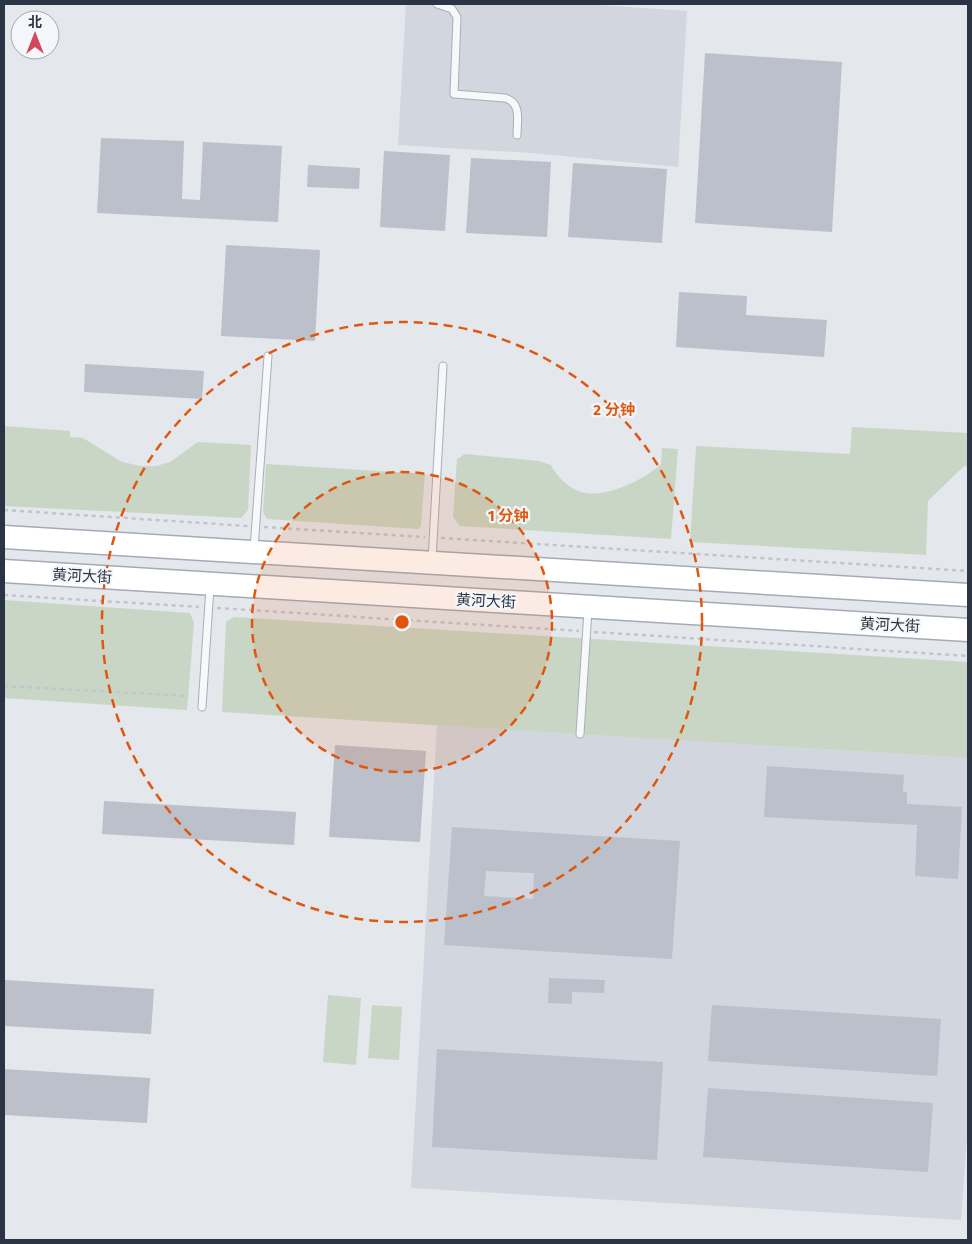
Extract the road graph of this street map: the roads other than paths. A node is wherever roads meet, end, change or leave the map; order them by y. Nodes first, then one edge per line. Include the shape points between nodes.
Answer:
1 (437, 4) edge
2 (517, 135) dead end
3 (268, 356) dead end
4 (444, 366) dead end
5 (4, 538) edge
6 (254, 552) junction
7 (432, 563) junction
8 (4, 572) edge
9 (210, 584) junction
10 (968, 595) edge
11 (588, 607) junction
12 (968, 630) edge
13 (202, 707) dead end
14 (580, 734) dead end

1 - 2 lane via 452,10 457,17 454,94 512,101 517,108
3 - 6 lane
4 - 7 lane
5 - 6 main road
6 - 7 main road
7 - 10 main road
8 - 9 main road, 黄河大街
9 - 11 main road, 黄河大街
9 - 13 lane
11 - 12 main road, 黄河大街
11 - 14 lane

